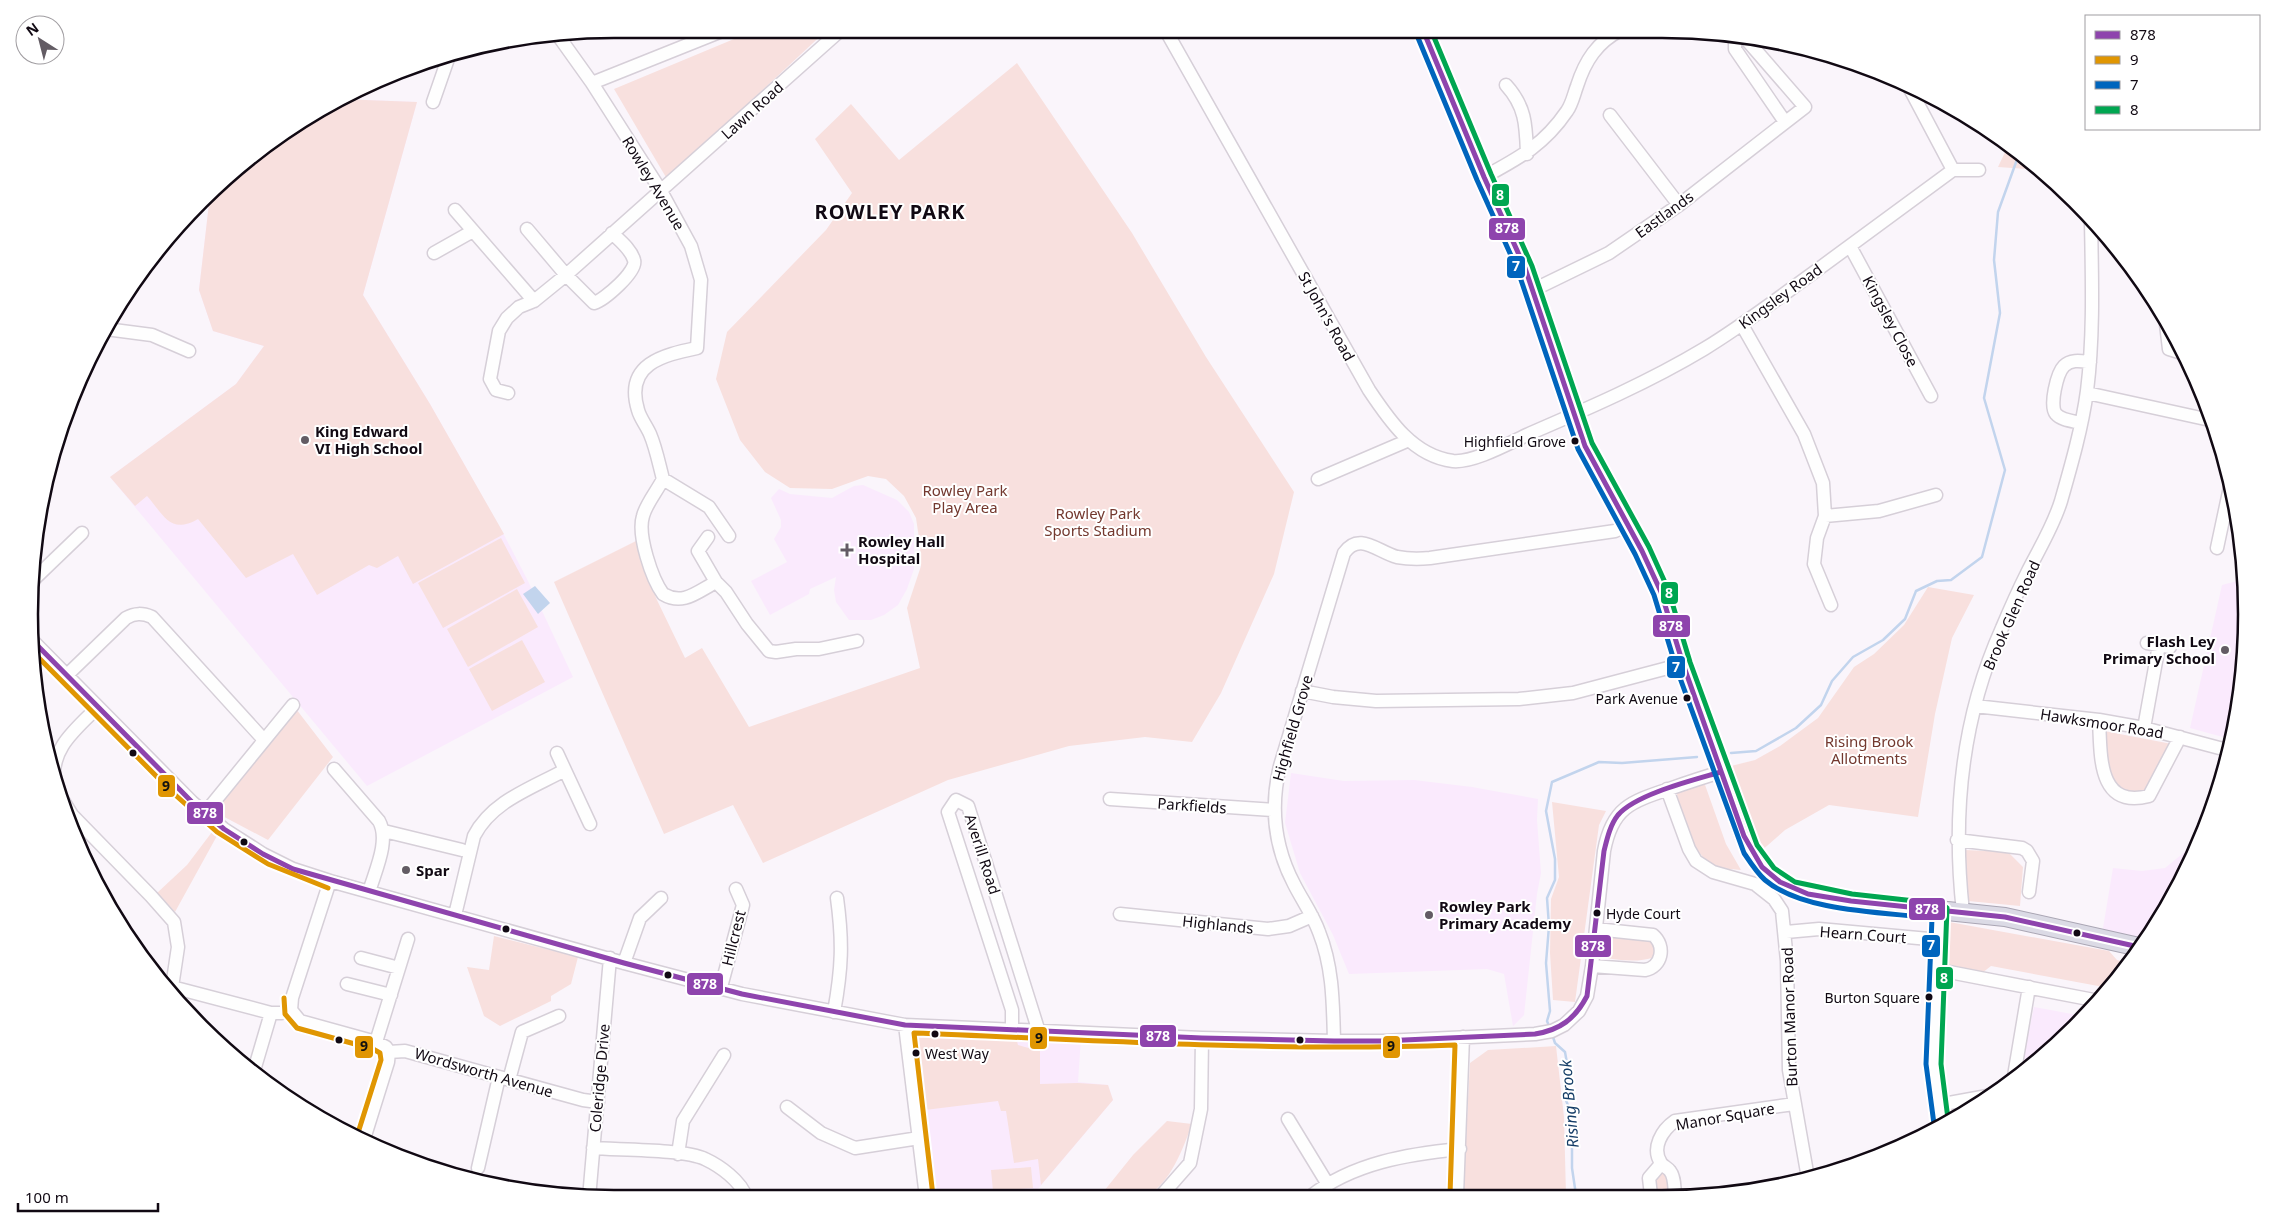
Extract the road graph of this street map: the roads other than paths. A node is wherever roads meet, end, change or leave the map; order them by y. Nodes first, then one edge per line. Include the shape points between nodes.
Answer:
1 (704, 38) edge
2 (832, 38) edge
3 (1170, 38) edge
4 (1426, 38) edge
5 (1610, 38) edge
6 (561, 40) edge
7 (1735, 42) edge
8 (1751, 45) edge
9 (447, 63) edge
10 (592, 83) junction
11 (1506, 85) dead end
12 (1914, 96) edge
13 (434, 102) dead end
14 (1610, 116) dead end
15 (1785, 122) junction
16 (1527, 154) junction
17 (1954, 170) junction
18 (1979, 170) dead end
19 (1484, 177) junction
20 (661, 191) junction
21 (1678, 205) junction
22 (455, 210) dead end
23 (527, 229) dead end
24 (473, 231) junction
25 (2091, 231) edge
26 (612, 233) junction
27 (1850, 246) junction
28 (434, 253) dead end
29 (566, 275) junction
30 (1533, 290) junction
31 (534, 301) junction
32 (1742, 325) junction
33 (113, 330) edge
34 (2168, 340) edge
35 (189, 351) dead end
36 (2174, 351) edge
37 (2090, 362) junction
38 (508, 393) dead end
39 (2087, 393) junction
40 (1931, 396) dead end
41 (1573, 415) junction
42 (2203, 419) edge
43 (2081, 424) junction
44 (1409, 440) junction
45 (663, 479) junction
46 (1318, 479) dead end
47 (1936, 495) dead end
48 (2228, 510) edge
49 (1825, 516) junction
50 (1628, 525) junction
51 (82, 533) dead end
52 (729, 536) dead end
53 (708, 537) dead end
54 (2217, 548) dead end
55 (39, 574) edge
56 (716, 582) junction
57 (1831, 605) dead end
58 (857, 642) dead end
59 (2158, 645) dead end
60 (39, 647) edge
61 (1683, 664) junction
62 (67, 676) junction
63 (1302, 691) junction
64 (293, 705) dead end
65 (1975, 706) junction
66 (98, 707) junction
67 (2099, 720) junction
68 (2144, 728) junction
69 (2180, 737) junction
70 (264, 740) junction
71 (2221, 748) edge
72 (557, 753) dead end
73 (56, 759) edge
74 (334, 769) dead end
75 (565, 770) junction
76 (1721, 772) junction
77 (1668, 789) junction
78 (1110, 800) dead end
79 (1274, 810) junction
80 (205, 813) junction
81 (75, 818) edge
82 (590, 824) dead end
83 (384, 830) junction
84 (1957, 840) junction
85 (462, 850) dead end
86 (330, 881) junction
87 (736, 889) dead end
88 (370, 892) junction
89 (2029, 892) dead end
90 (661, 898) dead end
91 (837, 898) dead end
92 (1940, 911) junction
93 (1963, 912) junction
94 (1120, 914) dead end
95 (455, 915) junction
96 (1312, 916) junction
97 (1596, 930) junction
98 (1786, 932) junction
99 (408, 940) dead end
100 (1940, 940) junction
101 (2132, 945) edge
102 (361, 958) dead end
103 (610, 958) junction
104 (624, 963) junction
105 (1592, 966) junction
106 (399, 968) junction
107 (1939, 970) junction
108 (170, 980) edge
109 (348, 984) dead end
110 (2029, 986) junction
111 (720, 987) junction
112 (177, 989) edge
113 (391, 995) junction
114 (2090, 999) edge
115 (291, 1004) junction
116 (271, 1012) junction
117 (834, 1012) junction
118 (559, 1016) dead end
119 (905, 1025) junction
120 (1012, 1030) junction
121 (1039, 1032) junction
122 (1463, 1037) junction
123 (1202, 1038) junction
124 (1334, 1041) junction
125 (376, 1042) junction
126 (389, 1052) junction
127 (724, 1055) dead end
128 (256, 1065) edge
129 (2015, 1068) edge
130 (504, 1078) junction
131 (1972, 1099) edge
132 (598, 1102) junction
133 (1794, 1104) junction
134 (1938, 1105) junction
135 (787, 1107) dead end
136 (1940, 1118) edge
137 (1288, 1119) dead end
138 (365, 1134) edge
139 (919, 1138) junction
140 (593, 1148) junction
141 (1460, 1149) junction
142 (678, 1154) junction
143 (1661, 1164) junction
144 (478, 1168) dead end
145 (1807, 1172) edge
146 (1327, 1183) junction
147 (590, 1189) edge
148 (742, 1190) edge
149 (925, 1190) edge
150 (1166, 1190) edge
151 (1318, 1190) edge
152 (1457, 1190) edge
153 (1650, 1190) edge
154 (1675, 1190) edge

1 - 10 street
2 - 20 street, Lawn Road
3 - 44 street, St John's Road via 1369,390 1388,419
4 - 19 highway
5 - 16 street via 1596,48 1581,72 1569,108 1556,126
6 - 10 street, Rowley Avenue
7 - 15 street, Eastlands via 1735,48
8 - 15 street, Eastlands via 1805,107
9 - 13 street
10 - 20 street, Rowley Avenue
11 - 16 street via 1516,96 1526,121
12 - 17 street
14 - 21 street
15 - 21 street, Eastlands
16 - 19 street
17 - 18 street
17 - 27 street, Kingsley Road
19 - 30 highway
20 - 26 street, Lawn Road
20 - 45 street, Rowley Avenue via 691,246 701,280 697,348 659,358 640,373 636,382 638,409 651,436
21 - 30 street, Eastlands via 1609,253
22 - 24 street
23 - 29 street
24 - 28 street
24 - 31 street
25 - 37 street, Brook Glen Road
26 - 29 street, Lawn Road
26 - 29 street via 629,251 635,266 600,301 594,303
27 - 32 street, Kingsley Road
27 - 40 street, Kingsley Close
29 - 31 street, Lawn Road
30 - 41 highway
31 - 38 street, Lawn Road via 507,318 499,331 490,379 496,390
32 - 41 street, Kingsley Road via 1667,369
32 - 49 street via 1804,434 1823,483
33 - 35 street via 152,335
34 - 36 street via 2169,350
37 - 39 street, Brook Glen Road
37 - 43 street via 2076,360 2065,365 2059,373 2052,404 2060,418
39 - 42 street
39 - 43 street, Brook Glen Road
41 - 44 street, St John's Road via 1465,460 1434,456
41 - 50 highway via 1584,446
43 - 65 street, Brook Glen Road via 2060,503 2001,630
44 - 46 street
45 - 52 street via 709,507
45 - 56 street via 642,517 642,537 657,586 663,594 678,600
47 - 49 street via 1879,511
48 - 54 street
49 - 57 street via 1817,538 1814,564
50 - 61 highway via 1661,592
50 - 63 street, Highfield Grove via 1615,531 1430,558 1400,557 1362,542 1351,545 1344,553
51 - 55 street
53 - 56 street via 698,551
56 - 58 street via 769,650 819,649
59 - 68 street
60 - 62 street
61 - 63 street via 1573,693 1519,699 1385,701
61 - 76 highway
62 - 66 street
62 - 70 street via 126,618 145,614 152,617
63 - 79 street, Highfield Grove via 1280,766
64 - 70 street
65 - 67 street, Hawksmoor Road
65 - 84 street, Brook Glen Road via 1963,764
66 - 73 street via 62,746
66 - 80 street
67 - 68 street, Hawksmoor Road
67 - 69 street via 2104,773 2109,785 2126,799 2149,796
68 - 69 street, Hawksmoor Road
69 - 71 street, Hawksmoor Road
70 - 80 street
72 - 75 street
74 - 83 street
75 - 82 street
75 - 95 street via 502,804 480,824 474,836
76 - 77 street
76 - 92 highway via 1750,849 1762,867 1780,882 1792,889 1825,897
77 - 97 street via 1632,802 1620,811 1611,825 1604,851
77 - 98 street, Burton Manor Road via 1696,861 1713,872 1755,884 1766,891 1782,911
78 - 79 street, Parkfields
79 - 96 street, Highfield Grove via 1283,859
80 - 86 street via 263,854
81 - 108 street via 174,922 178,947
83 - 85 street
83 - 88 street
84 - 89 street via 2027,851 2033,861
84 - 93 street, Brook Glen Road
86 - 88 street
86 - 115 street
87 - 111 street, Hillcrest via 743,905
88 - 95 street
90 - 104 street via 640,918
91 - 117 street via 842,938 841,975
92 - 93 highway
92 - 100 street
93 - 101 highway via 2025,921
94 - 96 street, Highlands via 1268,929 1290,926
95 - 103 street
96 - 124 street, Highfield Grove via 1320,932 1331,973
97 - 105 street
97 - 105 street via 1653,935 1661,946 1661,956 1652,969
98 - 100 street, Hearn Court via 1819,930
98 - 133 street, Burton Manor Road via 1789,1070
99 - 106 street
100 - 107 street
102 - 106 street
103 - 104 street
103 - 132 street, Coleridge Drive
104 - 111 street
105 - 122 street via 1584,1003 1558,1029 1545,1033
106 - 113 street
107 - 110 street
107 - 134 street via 1933,1064
109 - 113 street
110 - 114 street
110 - 129 street
111 - 117 street
112 - 116 street
113 - 125 street
115 - 116 street via 282,1013
115 - 125 street via 300,1020
116 - 128 street
117 - 119 street
118 - 130 street via 522,1032
119 - 120 street
119 - 139 street
120 - 121 street
120 - 121 street, Averill Road via 1012,1010 948,812 956,800 968,806
121 - 123 street
122 - 124 street
122 - 141 street
123 - 124 street
123 - 150 street via 1201,1109 1190,1163
125 - 126 street
126 - 130 street, Wordsworth Avenue via 405,1051
126 - 138 street
127 - 142 street via 683,1121
130 - 132 street, Wordsworth Avenue
130 - 144 street
131 - 134 street
132 - 140 street, Coleridge Drive
133 - 143 street, Manor Square via 1675,1121 1661,1135 1657,1150
133 - 145 street, Burton Manor Road
134 - 136 street
135 - 139 street via 821,1133 855,1148
137 - 146 street
139 - 149 street
140 - 142 street
140 - 147 street, Coleridge Drive
141 - 146 street via 1414,1154 1355,1170
141 - 152 street
142 - 148 street via 704,1158 737,1181
143 - 153 street via 1649,1178
143 - 154 street via 1670,1170
146 - 151 street

